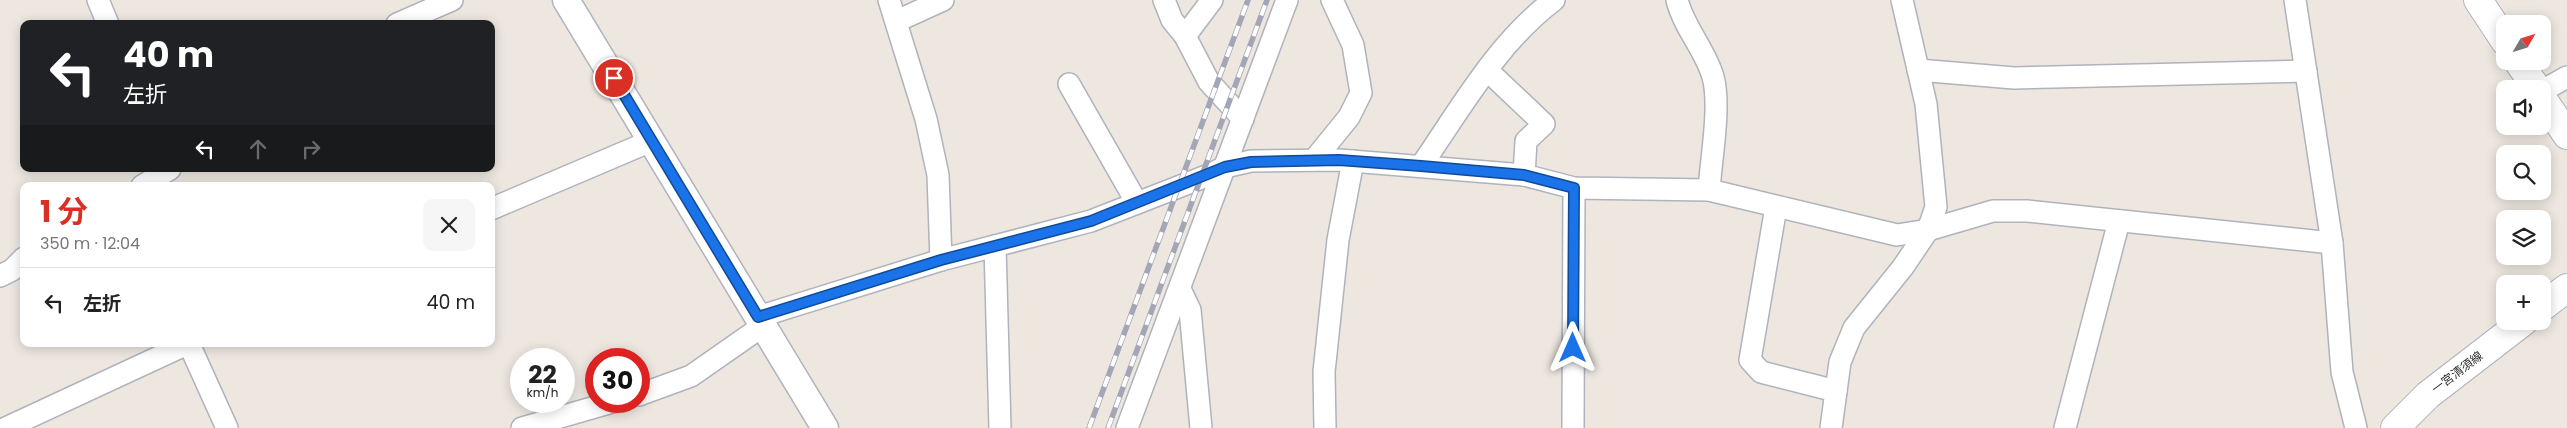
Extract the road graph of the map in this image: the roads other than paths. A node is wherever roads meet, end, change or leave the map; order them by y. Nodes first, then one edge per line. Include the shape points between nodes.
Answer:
1 (98, 0) edge
2 (452, 0) edge
3 (566, 0) edge
4 (889, 0) edge
5 (943, 0) edge
6 (1164, 0) edge
7 (1212, 0) edge
8 (1287, 0) edge
9 (1332, 0) edge
10 (1554, 0) edge
11 (1677, 0) edge
12 (1902, 0) edge
13 (2295, 0) edge
14 (2478, 0) edge
15 (106, 20) edge
16 (406, 20) edge
17 (897, 21) junction
18 (2496, 27) edge
19 (1185, 36) junction
20 (1487, 70) junction
21 (1918, 70) junction
22 (2306, 71) junction
23 (2567, 77) edge
24 (1069, 84) dead end
25 (2551, 86) edge
26 (2551, 111) edge
27 (1243, 119) junction
28 (2567, 135) edge
29 (651, 141) junction
30 (1314, 160) junction
31 (1353, 161) junction
32 (1421, 166) junction
33 (1225, 167) junction
34 (165, 172) edge
35 (1524, 175) junction
36 (149, 182) edge
37 (1574, 188) junction
38 (1709, 190) junction
39 (1137, 202) junction
40 (495, 207) edge
41 (1776, 207) junction
42 (2119, 221) junction
43 (1928, 230) junction
44 (2332, 243) junction
45 (995, 246) junction
46 (941, 260) junction
47 (20, 262) edge
48 (0, 276) edge
49 (2567, 288) edge
50 (1180, 289) junction
51 (2551, 300) edge
52 (761, 321) junction
53 (2512, 330) edge
54 (182, 347) edge
55 (189, 347) edge
56 (650, 391) edge
57 (1836, 391) junction
58 (585, 410) edge
59 (6, 428) edge
60 (227, 428) edge
61 (522, 428) edge
62 (825, 428) edge
63 (1000, 428) edge
64 (1127, 428) edge
65 (1200, 428) edge
66 (1325, 428) edge
67 (1573, 428) edge
68 (1831, 428) edge
69 (2065, 428) edge
70 (2356, 428) edge
71 (2395, 428) edge

1 - 15 street
2 - 16 street
3 - 29 street
4 - 17 street
5 - 17 street
6 - 19 street via 1172,20
7 - 19 street
8 - 27 street
9 - 30 street via 1353,45 1361,93 1350,117
10 - 20 street via 1536,13
11 - 38 street via 1713,76 1716,95
12 - 21 street
13 - 22 street
14 - 18 main road
17 - 46 street via 926,118 938,175
19 - 27 street via 1209,82
20 - 32 street
20 - 35 street via 1544,124 1526,141
21 - 22 street via 2014,78
21 - 43 street via 1926,104 1936,207
22 - 44 street
23 - 25 street
24 - 39 street
26 - 28 main road
27 - 33 street
29 - 40 street
29 - 52 street
30 - 31 street
30 - 33 street via 1251,162
31 - 32 street
31 - 66 street via 1338,240 1324,372
32 - 35 street
33 - 39 street
33 - 50 street
34 - 36 street
35 - 37 street
37 - 38 street
37 - 67 street
38 - 41 street
39 - 45 street via 1091,221
41 - 43 street via 1897,234
41 - 57 street via 1750,360 1761,372
42 - 43 street via 2027,210 1993,211
42 - 44 street
42 - 69 street
43 - 57 street via 1854,328 1840,362
44 - 70 street via 2342,372
45 - 46 street
45 - 63 street
46 - 52 street
47 - 48 street
49 - 51 main road
50 - 64 street
50 - 65 street via 1190,310
52 - 56 street via 692,376
52 - 62 street
53 - 71 main road, 一宮清須線 via 2428,395
54 - 59 street
55 - 60 street
57 - 68 street
58 - 61 street

